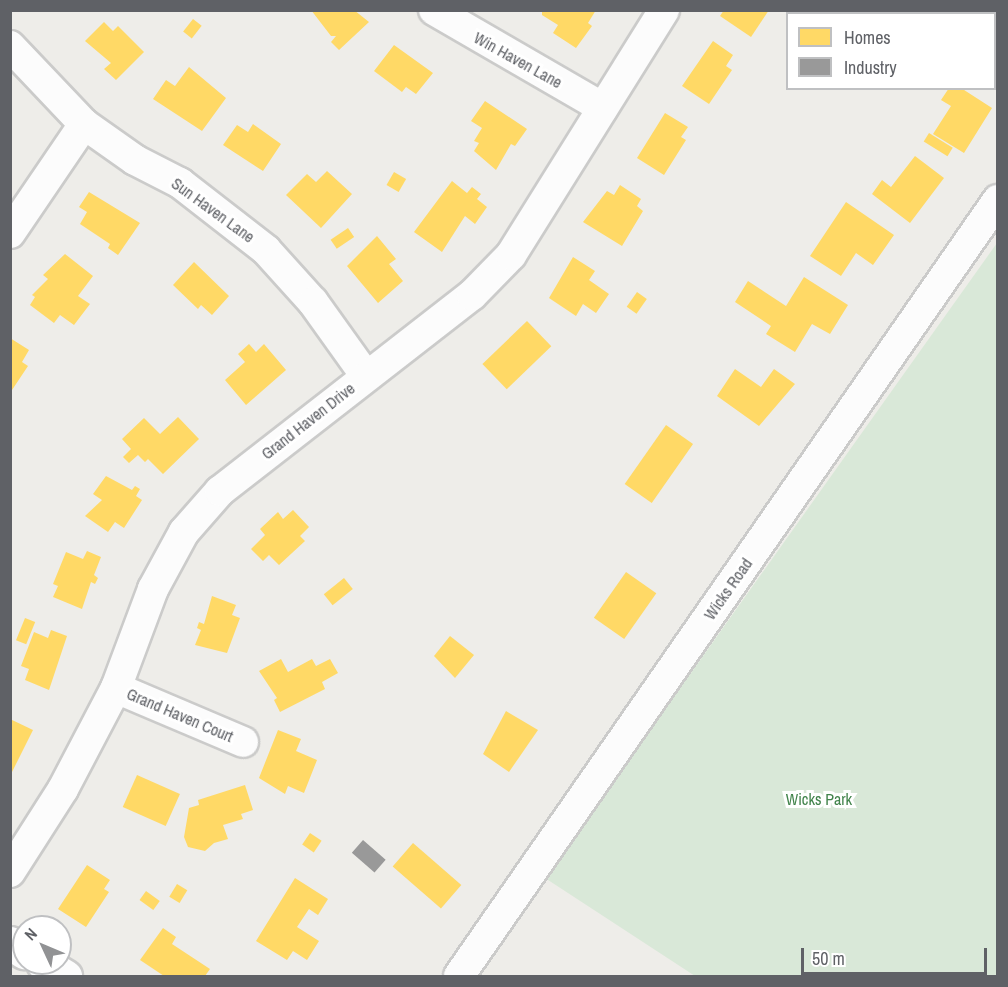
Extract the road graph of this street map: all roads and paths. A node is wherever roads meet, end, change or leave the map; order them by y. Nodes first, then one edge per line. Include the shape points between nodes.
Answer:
1 (434, 10) edge
2 (664, 10) edge
3 (10, 46) edge
4 (603, 108) junction
5 (84, 124) junction
6 (998, 200) edge
7 (10, 233) edge
8 (366, 376) junction
9 (116, 688) junction
10 (243, 741) dead end
11 (10, 872) edge
12 (459, 976) edge

1 - 4 street, Win Haven Lane
2 - 4 street, Grand Haven Drive
3 - 5 street, Sun Haven Lane
4 - 8 street, Grand Haven Drive via 511,255 472,296
5 - 7 street
5 - 8 street, Sun Haven Lane via 135,160 180,183 266,250 313,302
6 - 12 street, Wicks Road
8 - 9 street, Grand Haven Drive via 220,490 184,532 153,589
9 - 10 street, Grand Haven Court
9 - 11 street, Grand Haven Drive via 63,789

